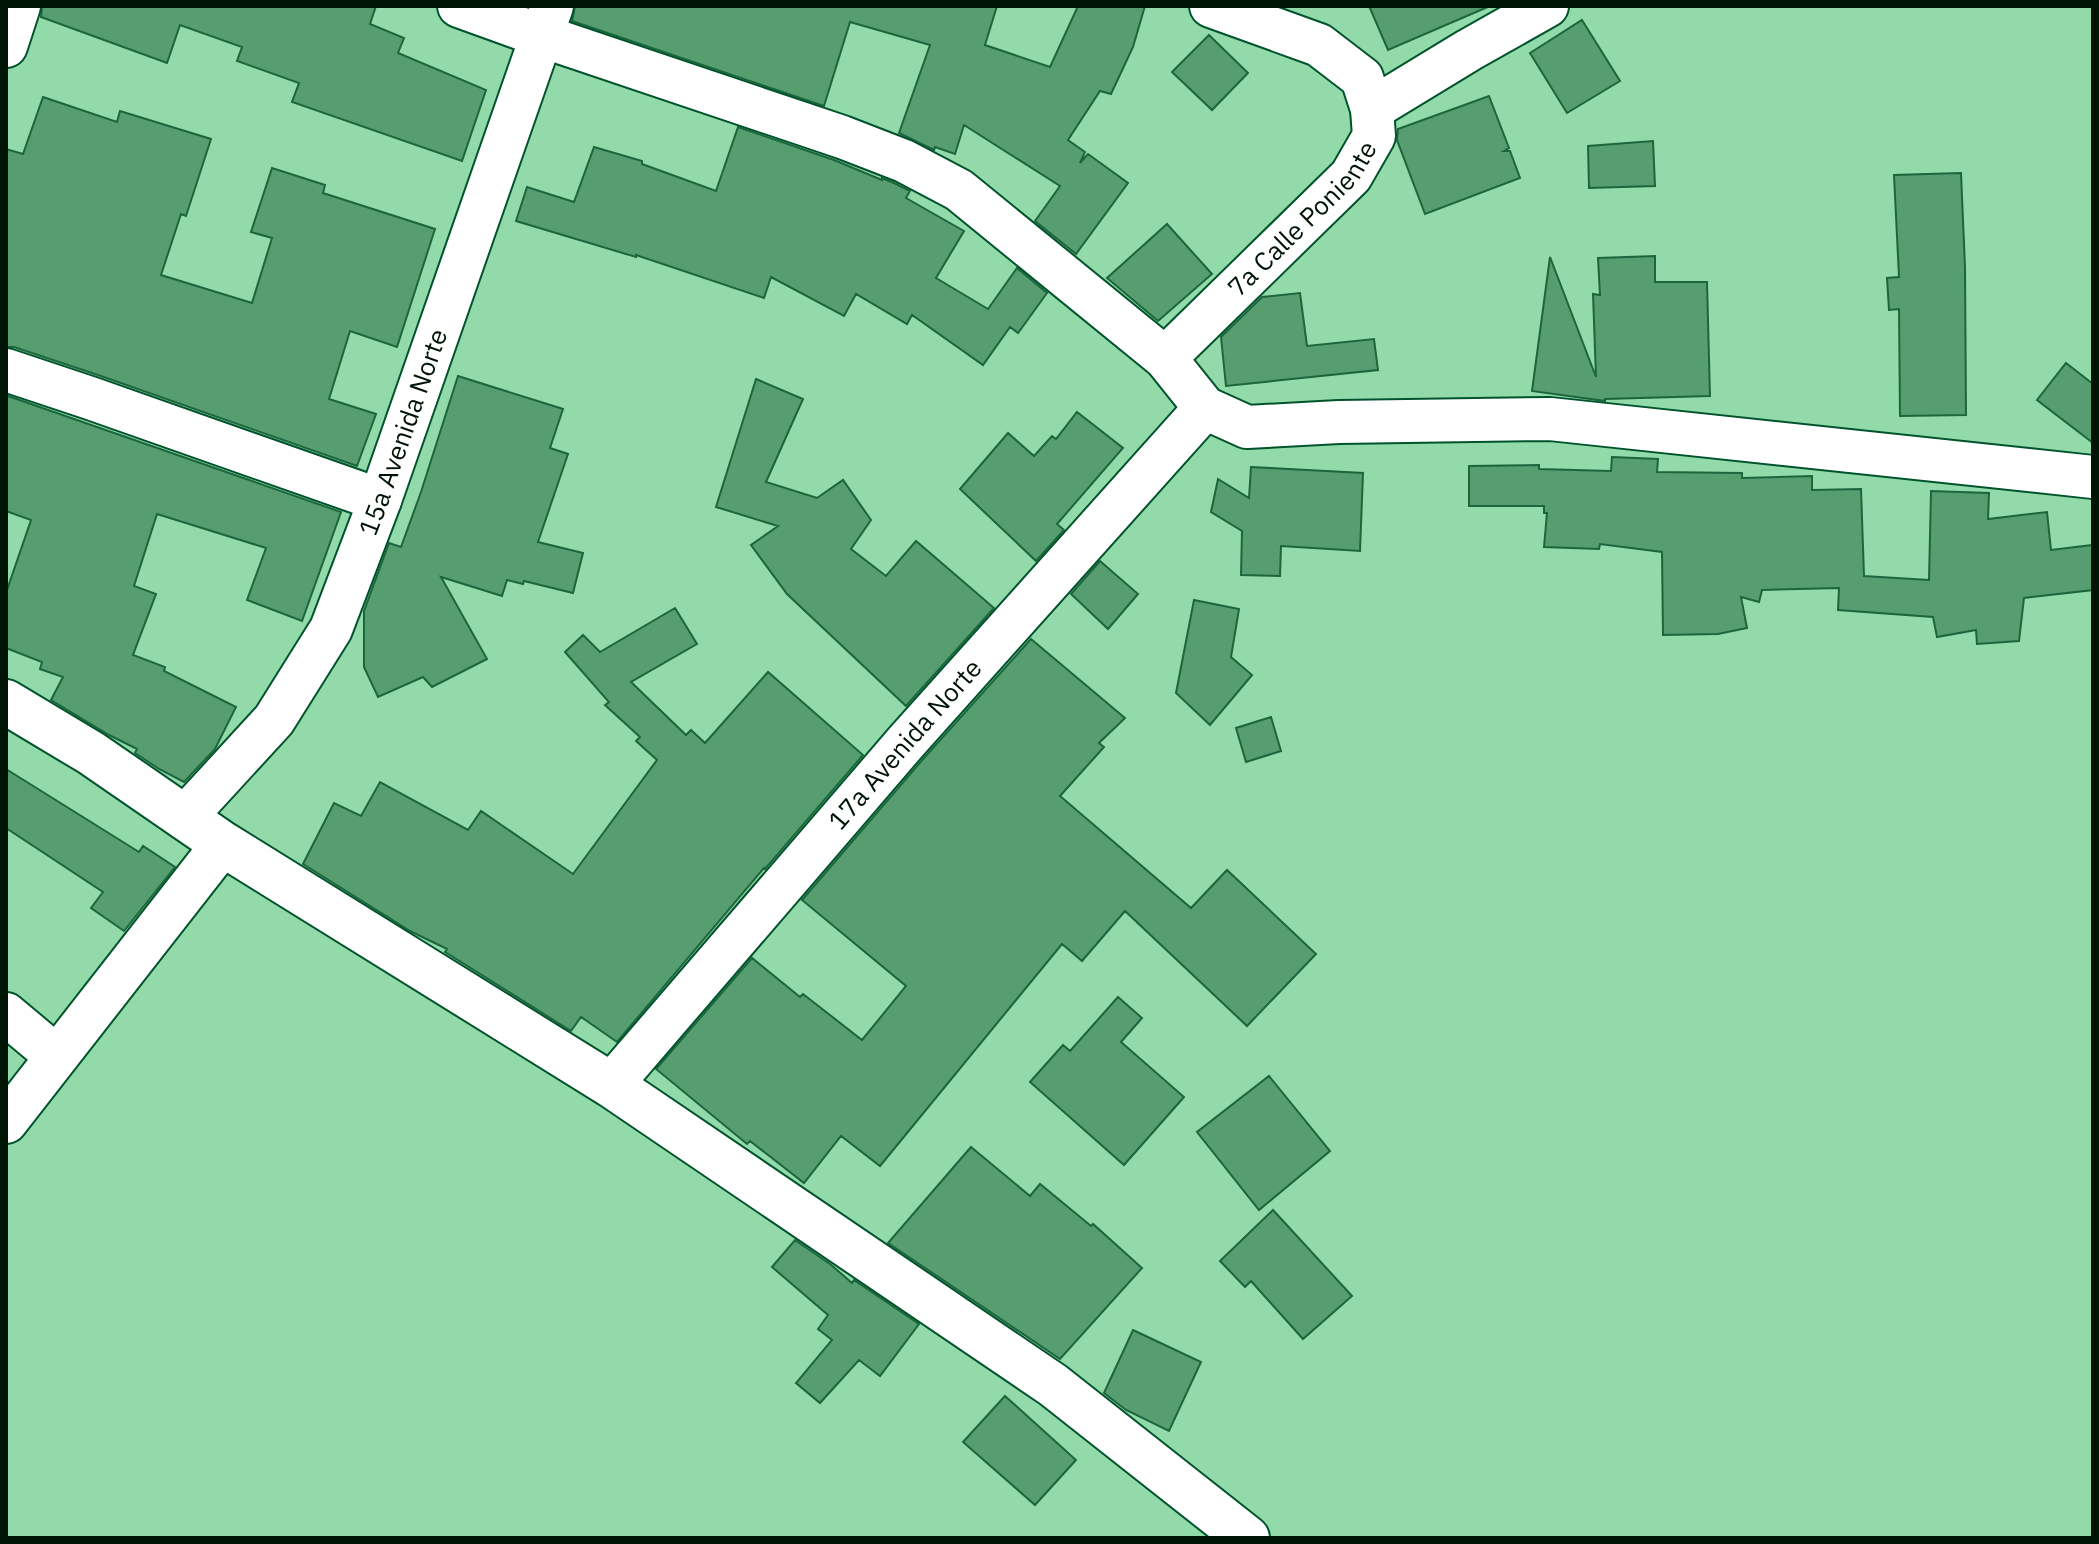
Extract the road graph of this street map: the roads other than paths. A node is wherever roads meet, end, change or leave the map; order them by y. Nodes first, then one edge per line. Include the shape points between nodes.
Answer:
1 (459, 6) edge
2 (1211, 6) edge
3 (1547, 6) edge
4 (547, 21) edge
5 (1372, 109) junction
6 (1165, 358) junction
7 (6, 370) edge
8 (1205, 408) junction
9 (2093, 477) edge
10 (380, 500) junction
11 (6, 702) edge
12 (184, 818) junction
13 (223, 844) junction
14 (6, 1014) edge
15 (56, 1056) junction
16 (611, 1085) junction
17 (6, 1122) edge
18 (1247, 1538) edge

1 - 4 street
2 - 5 street, 7a Calle Poniente via 1319,45 1362,78
3 - 5 street
4 - 6 street via 904,161 959,190
4 - 10 street, 15a Avenida Norte
5 - 6 street, 7a Calle Poniente via 1374,136 1351,176
6 - 8 street
7 - 10 street
8 - 9 street via 1247,427 1550,419
8 - 16 street, 17a Avenida Norte via 906,742
10 - 12 street, 15a Avenida Norte via 331,629 307,669 274,720
11 - 12 street
12 - 13 street
13 - 15 street
13 - 16 street
14 - 15 street
15 - 17 street
16 - 18 street via 1053,1385

